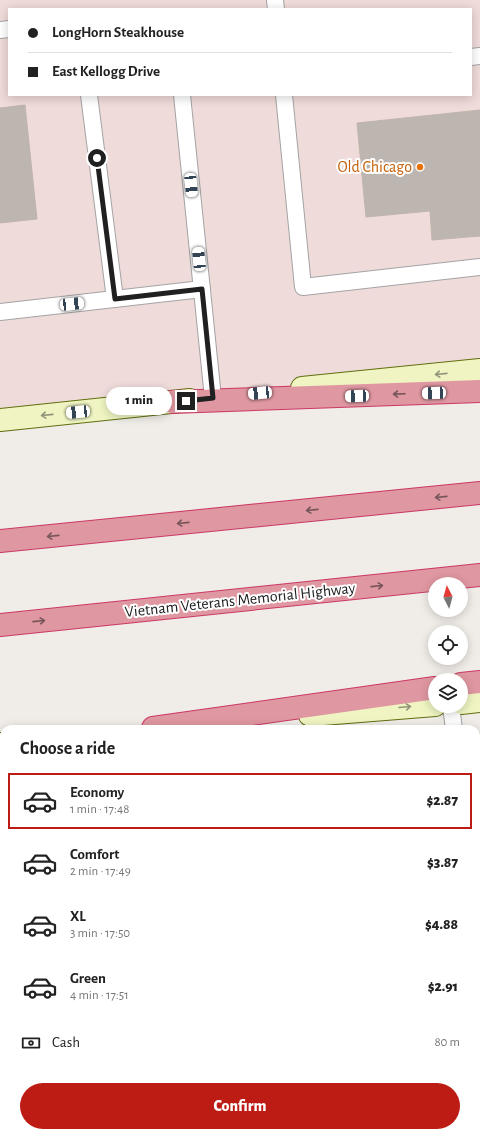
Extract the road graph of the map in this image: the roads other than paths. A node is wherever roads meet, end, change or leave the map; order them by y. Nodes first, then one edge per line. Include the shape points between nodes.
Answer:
1 (89, 96) edge
2 (182, 96) edge
3 (284, 96) edge
4 (480, 267) edge
5 (202, 289) junction
6 (115, 299) junction
7 (0, 312) edge
8 (480, 370) edge
9 (480, 392) edge
10 (213, 398) junction
11 (172, 402) junction
12 (0, 420) edge
13 (480, 493) edge
14 (0, 541) edge
15 (480, 575) edge
16 (0, 625) edge
17 (480, 682) edge
18 (468, 683) edge
19 (428, 689) edge
20 (480, 701) edge
21 (468, 702) edge
22 (428, 706) edge
23 (453, 713) edge
24 (170, 725) edge
25 (185, 725) edge
26 (454, 725) edge

1 - 6 lane
2 - 5 lane
3 - 4 lane via 303,287
5 - 6 lane
5 - 10 lane
6 - 7 lane
8 -> 10 main road
9 -> 11 highway
10 - 11 main road
11 -> 12 main road
13 -> 14 highway
16 -> 15 highway, Vietnam Veterans Memorial Highway
17 - 18 highway
19 - 24 highway
20 - 21 main road
25 -> 22 main road
23 - 26 lane

